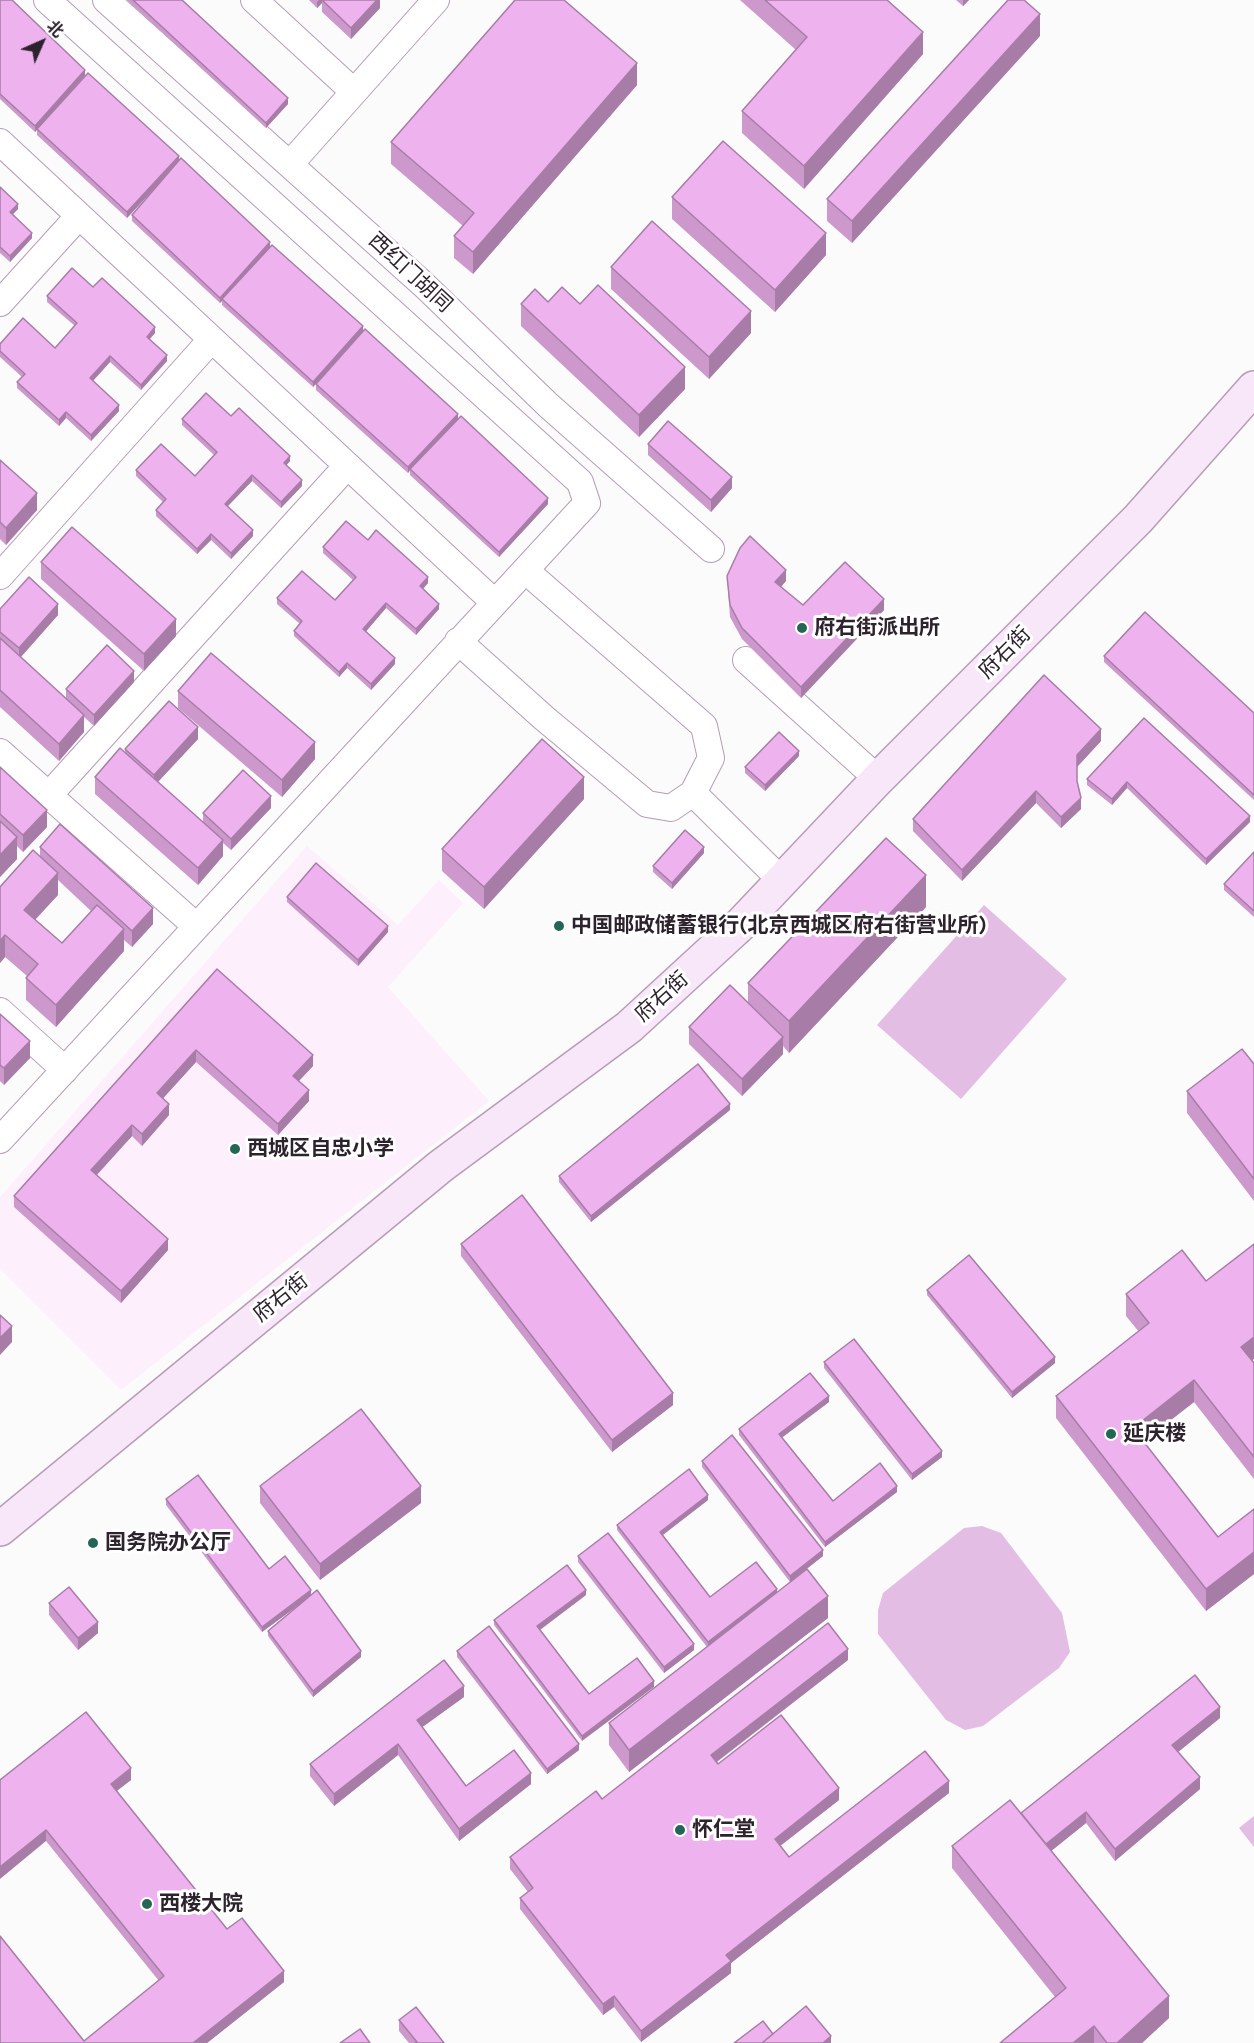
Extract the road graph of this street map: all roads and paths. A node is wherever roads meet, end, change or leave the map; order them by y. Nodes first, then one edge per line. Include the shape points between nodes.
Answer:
1 (47, 0) edge
2 (106, 0) edge
3 (254, 0) edge
4 (436, 0) edge
5 (353, 91) junction
6 (0, 142) edge
7 (290, 164) junction
8 (78, 217) junction
9 (0, 303) edge
10 (211, 340) junction
11 (1254, 388) edge
12 (347, 466) junction
13 (711, 549) dead end
14 (526, 571) junction
15 (0, 576) edge
16 (494, 602) junction
17 (458, 641) junction
18 (746, 660) dead end
19 (0, 752) edge
20 (878, 779) junction
21 (693, 793) junction
22 (49, 795) junction
23 (783, 881) junction
24 (196, 926) junction
25 (0, 1011) edge
26 (65, 1070) junction
27 (0, 1140) edge
28 (0, 1529) edge

1 - 14 street via 580,482 586,503
2 - 7 street, 西红门胡同
3 - 5 street
4 - 5 street
5 - 7 street
6 - 8 street
7 - 13 street, 西红门胡同 via 424,285 548,405
8 - 9 street
8 - 10 street
10 - 12 street
10 - 15 street
11 - 20 main road, 府右街 via 1138,519
12 - 16 street
12 - 22 street
14 - 16 street
14 - 21 street via 704,726 711,758
16 - 17 street
17 - 21 street via 647,804 671,808
17 - 24 street
18 - 20 street
19 - 22 street
20 - 23 main road, 府右街
21 - 23 street
22 - 24 street
23 - 28 main road, 府右街 via 629,1027 441,1166
24 - 26 street
25 - 26 street
26 - 27 street

